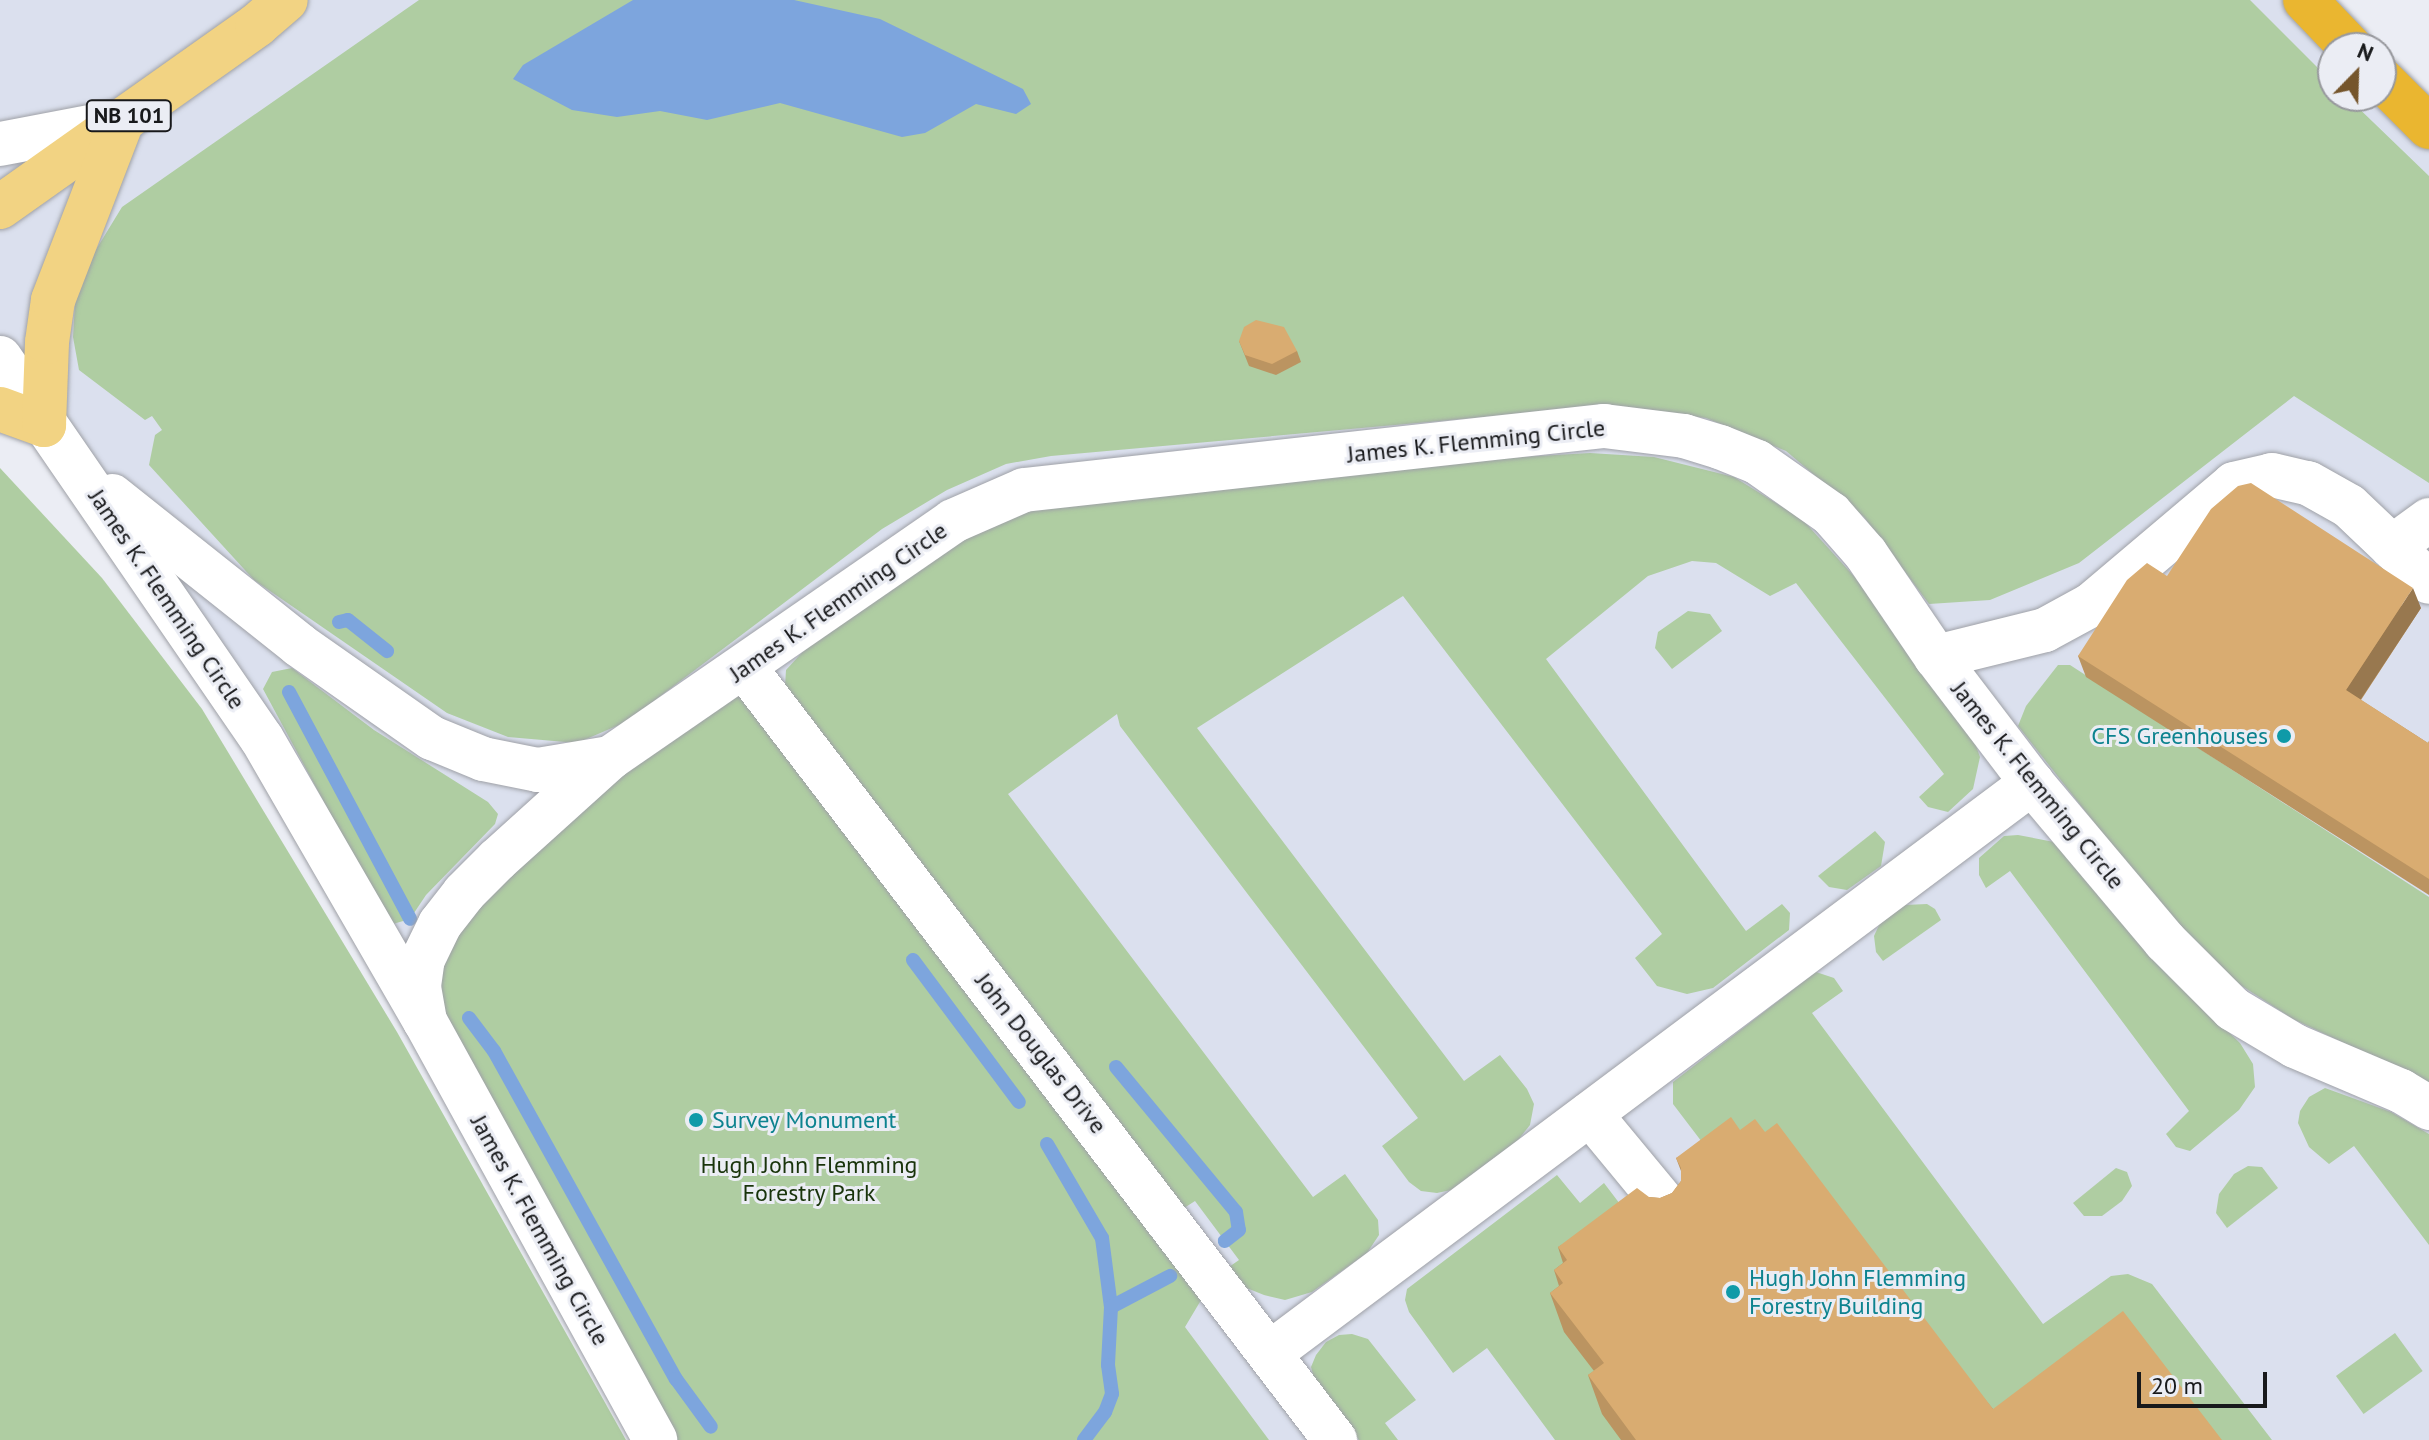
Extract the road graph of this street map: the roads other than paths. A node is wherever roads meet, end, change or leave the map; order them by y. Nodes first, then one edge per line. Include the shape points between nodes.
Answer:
1 (307, 0) edge
2 (2305, 0) edge
3 (272, 12) edge
4 (2336, 32) edge
5 (2397, 96) edge
6 (122, 121) junction
7 (2429, 129) edge
8 (0, 144) edge
9 (0, 207) edge
10 (0, 358) edge
11 (0, 409) edge
12 (44, 425) junction
13 (79, 470) junction
14 (2429, 520) edge
15 (2392, 547) junction
16 (2429, 582) edge
17 (1936, 657) junction
18 (745, 668) junction
19 (610, 758) junction
20 (2032, 783) junction
21 (425, 1021) junction
22 (2429, 1108) edge
23 (1590, 1114) junction
24 (1671, 1212) edge
25 (1270, 1353) junction
26 (655, 1440) edge
27 (1335, 1440) edge

1 - 3 main road, NB 101
2 - 4 highway
3 - 6 main road, NB 101
5 - 7 highway
6 - 8 street
6 - 9 main road, NB 101
6 - 12 main road via 53,300
10 - 12 street
11 - 12 main road
12 - 13 street
13 - 19 street, James K. Flemming Circle via 299,645 432,738 483,759 538,770
13 - 21 street, James K. Flemming Circle via 262,739
14 - 15 street
15 - 16 street
15 - 17 street via 2349,506 2308,483 2272,475 2234,484 2091,605 2045,630
17 - 18 street, James K. Flemming Circle via 1866,554 1831,514 1794,485 1757,462 1696,439 1604,426 1024,490 953,521
17 - 20 street, James K. Flemming Circle
18 - 19 street, James K. Flemming Circle
18 - 25 street, John Douglas Drive
19 - 21 street, James K. Flemming Circle via 497,860 440,924 423,959 419,986
20 - 22 street, James K. Flemming Circle via 2165,941 2233,1009 2295,1046
20 - 23 street
21 - 26 street, James K. Flemming Circle
23 - 24 street
23 - 25 street
25 - 27 street, John Douglas Drive

